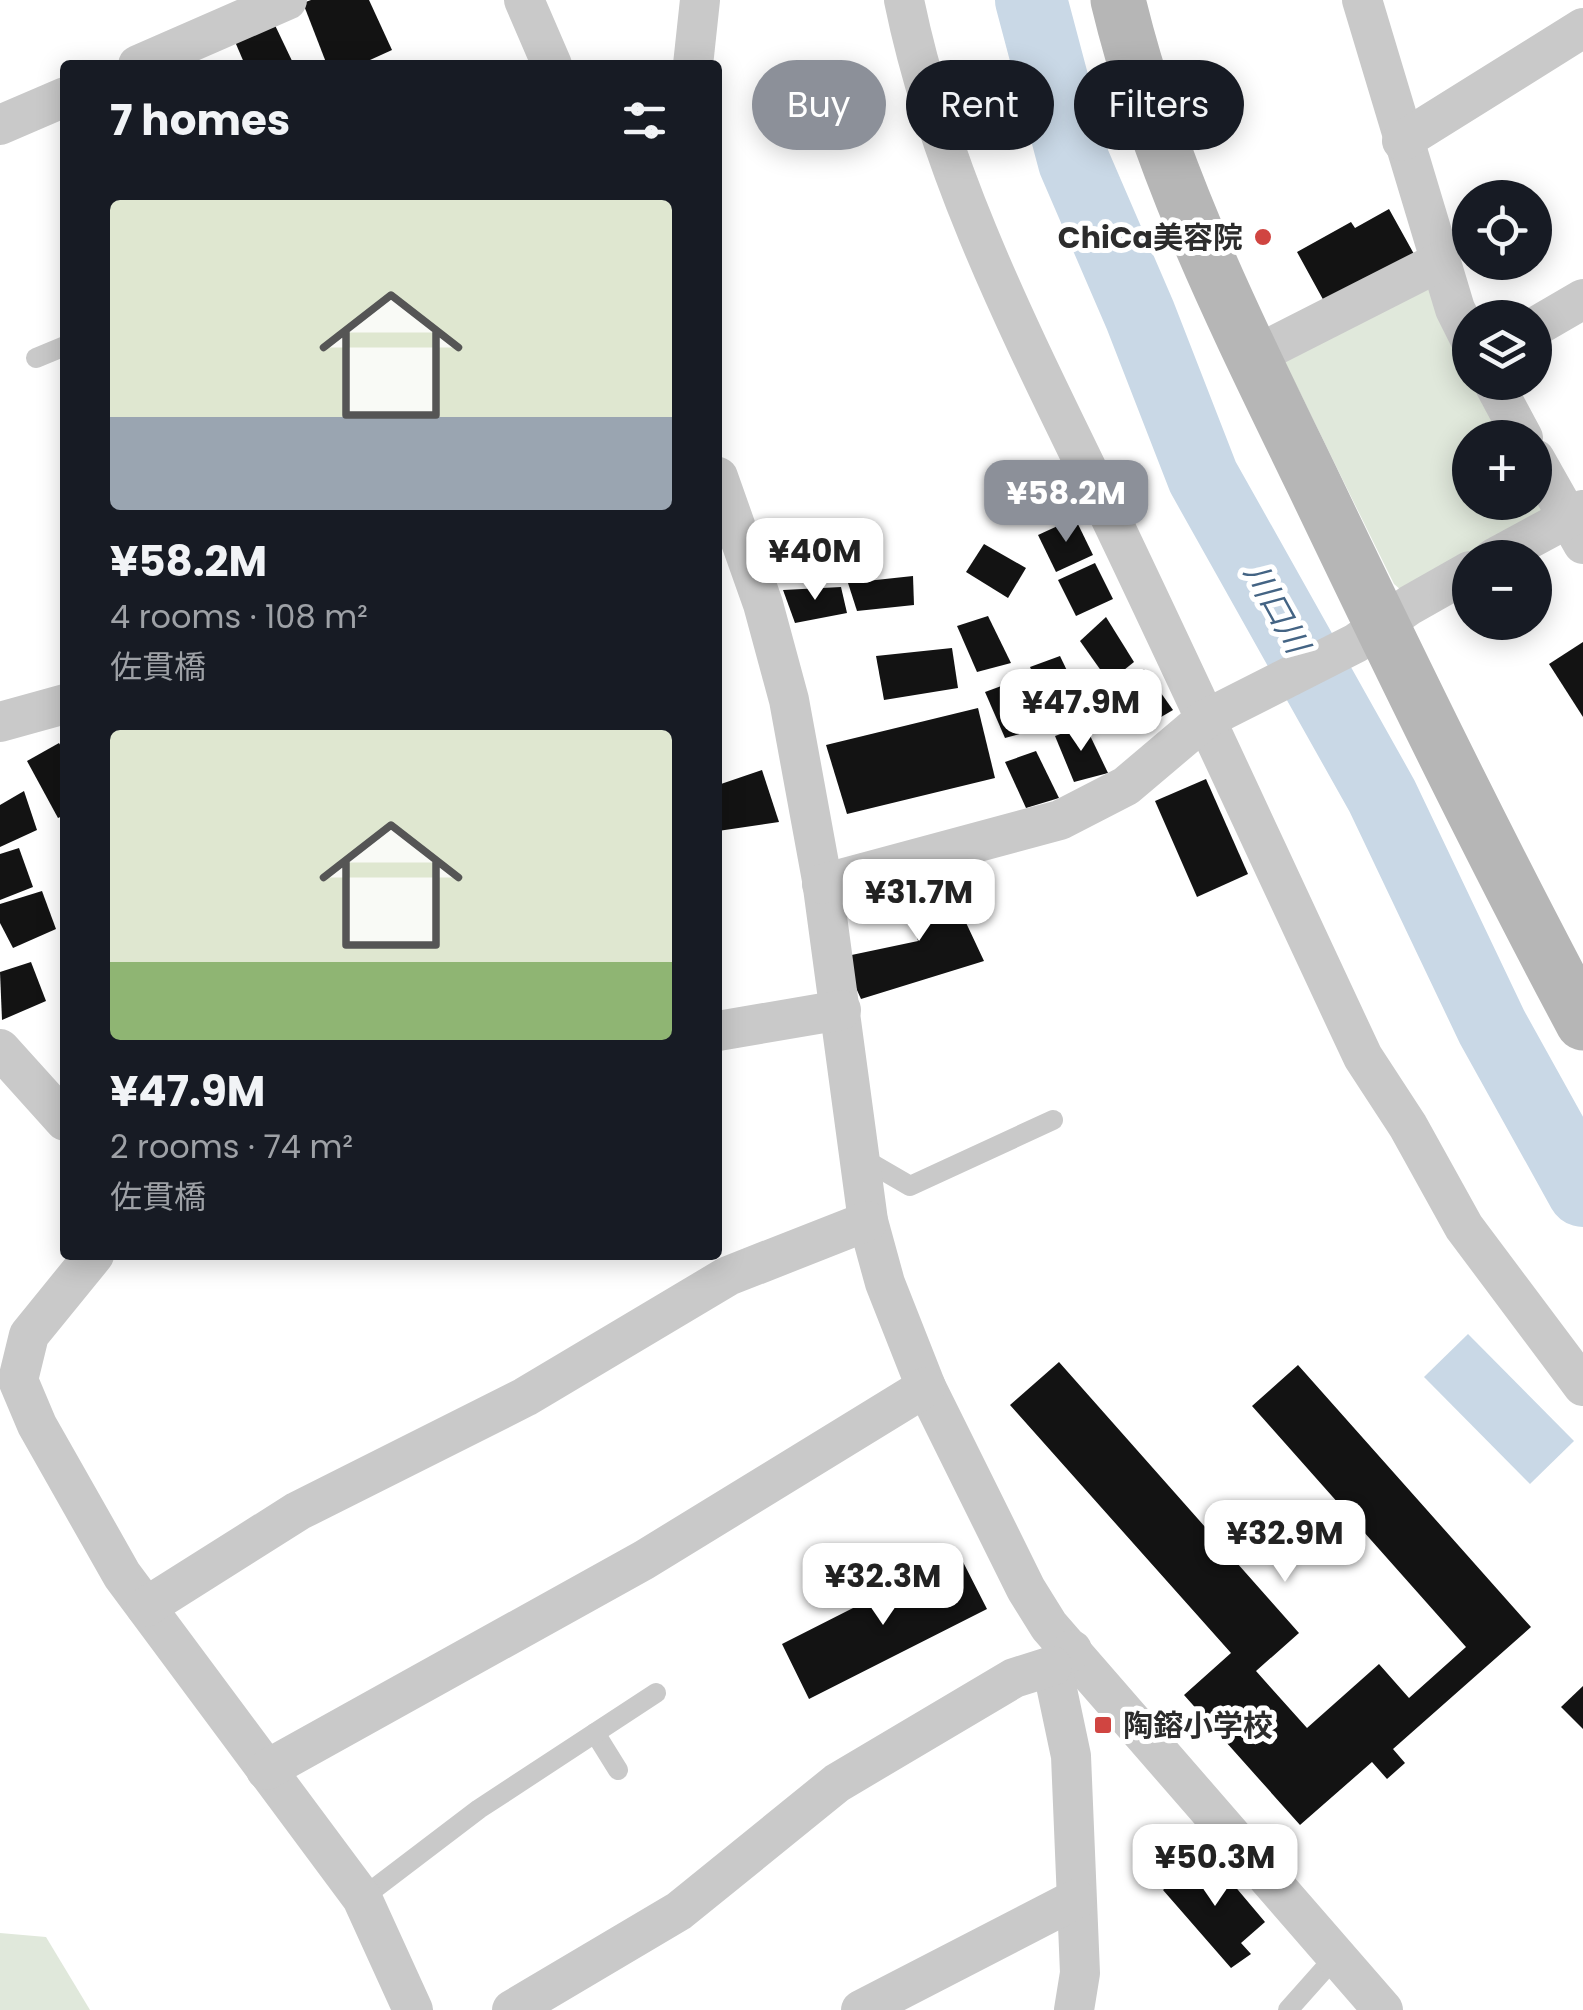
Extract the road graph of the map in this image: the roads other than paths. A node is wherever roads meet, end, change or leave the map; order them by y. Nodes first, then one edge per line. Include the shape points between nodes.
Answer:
1 (287, 0) edge
2 (524, 0) edge
3 (700, 0) edge
4 (904, 0) edge
5 (1118, 0) edge
6 (1362, 0) edge
7 (1583, 28) edge
8 (149, 60) edge
9 (550, 60) edge
10 (694, 60) edge
11 (60, 98) edge
12 (0, 125) edge
13 (1402, 142) junction
14 (1440, 261) junction
15 (1583, 298) edge
16 (1452, 300) edge
17 (1552, 317) edge
18 (60, 348) edge
19 (1252, 357) junction
20 (36, 358) dead end
21 (1552, 484) edge
22 (722, 493) edge
23 (1578, 523) edge
24 (1537, 540) edge
25 (1452, 581) edge
26 (1364, 636) junction
27 (60, 705) edge
28 (1211, 716) junction
29 (0, 722) edge
30 (822, 884) junction
31 (841, 1010) junction
32 (1583, 1023) edge
33 (722, 1029) edge
34 (0, 1049) edge
35 (60, 1115) edge
36 (1053, 1120) dead end
37 (860, 1156) junction
38 (868, 1221) junction
39 (90, 1260) edge
40 (1583, 1386) edge
41 (926, 1387) junction
42 (146, 1607) junction
43 (1062, 1658) junction
44 (656, 1693) dead end
45 (595, 1732) junction
46 (266, 1770) junction
47 (618, 1770) dead end
48 (362, 1898) junction
49 (1076, 1899) junction
50 (1336, 1956) junction
51 (413, 2010) edge
52 (512, 2010) edge
53 (860, 2010) edge
54 (1074, 2010) edge
55 (1288, 2010) edge
56 (1384, 2010) edge

1 - 8 street
2 - 9 street
3 - 10 street
4 - 28 street via 930,102 988,260
5 - 19 street via 1165,159
6 - 13 street
7 - 13 street
11 - 12 street
13 - 14 street
14 - 16 street
14 - 19 street
15 - 17 street
18 - 20 lane
19 - 26 street
21 - 23 street
22 - 30 street via 764,604 789,700
23 - 24 street
25 - 26 street
26 - 28 street
26 - 32 street
27 - 29 street
28 - 30 street via 1126,786 1060,820
28 - 40 street via 1363,1057 1464,1227
30 - 31 street
31 - 33 street
31 - 37 street
34 - 35 street
36 - 37 lane via 910,1186
37 - 38 street
38 - 41 street
38 - 42 street via 728,1276 525,1397 298,1511
39 - 42 street via 29,1335 18,1380 122,1576
41 - 43 street
41 - 46 street via 644,1560
42 - 46 street
43 - 49 street
43 - 50 street
43 - 52 street via 1014,1678 837,1782 678,1911
44 - 45 lane
45 - 47 lane
45 - 48 lane via 478,1809
46 - 48 street
48 - 51 street
49 - 53 street
49 - 54 street via 1080,1973
50 - 55 lane
50 - 56 street

